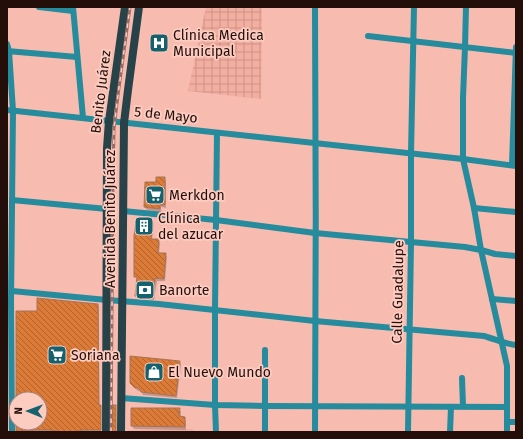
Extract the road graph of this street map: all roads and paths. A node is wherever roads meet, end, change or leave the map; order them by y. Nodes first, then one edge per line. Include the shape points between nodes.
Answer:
1 (39, 7) edge
2 (125, 7) edge
3 (139, 7) edge
4 (315, 7) edge
5 (414, 7) edge
6 (466, 7) edge
7 (73, 9) edge
8 (368, 36) dead end
9 (413, 42) junction
10 (7, 44) edge
11 (465, 47) junction
12 (516, 47) edge
13 (119, 48) junction
14 (133, 49) junction
15 (8, 51) edge
16 (516, 53) edge
17 (78, 57) junction
18 (10, 111) edge
19 (83, 118) junction
20 (109, 121) junction
21 (124, 123) junction
22 (217, 133) junction
23 (316, 143) junction
24 (411, 153) junction
25 (464, 159) junction
26 (514, 165) edge
27 (12, 200) junction
28 (474, 208) junction
29 (107, 209) junction
30 (123, 211) junction
31 (516, 212) edge
32 (216, 220) junction
33 (315, 233) junction
34 (411, 242) junction
35 (481, 250) junction
36 (516, 256) edge
37 (12, 291) junction
38 (492, 299) junction
39 (107, 300) junction
40 (122, 301) junction
41 (516, 301) edge
42 (9, 302) edge
43 (215, 310) junction
44 (315, 321) junction
45 (410, 330) junction
46 (501, 342) junction
47 (516, 344) edge
48 (265, 350) dead end
49 (462, 378) dead end
50 (121, 398) junction
51 (215, 405) junction
52 (266, 406) junction
53 (408, 406) junction
54 (463, 406) junction
55 (315, 407) junction
56 (451, 407) junction
57 (507, 407) junction
58 (507, 422) junction
59 (516, 422) edge
60 (12, 432) edge
61 (106, 432) edge
62 (121, 432) edge
63 (216, 432) edge
64 (265, 432) edge
65 (315, 432) edge
66 (408, 432) edge
67 (450, 432) edge
68 (507, 432) edge

1 - 7 street
2 - 13 main road, Benito Juárez
3 - 14 main road, Avenida Benito Juárez
4 - 23 street
5 - 9 street, Calle Guadalupe
6 - 11 street
7 - 17 street
8 - 9 street
9 - 11 street
9 - 24 street, Calle Guadalupe
10 - 15 street
11 - 16 street
11 - 25 street
12 - 16 street
13 - 14 main road
13 - 20 main road, Benito Juárez
14 - 21 main road, Avenida Benito Juárez
15 - 17 street
15 - 18 street
16 - 26 street
17 - 19 street
18 - 19 street, 5 de Mayo
18 - 27 street
19 - 20 street, 5 de Mayo
20 - 21 street, 5 de Mayo
20 - 29 main road, Benito Juárez
21 - 22 street, 5 de Mayo
21 - 30 main road, Avenida Benito Juárez
22 - 23 street, 5 de Mayo
22 - 32 street
23 - 24 street, 5 de Mayo
23 - 33 street
24 - 25 street, 5 de Mayo
24 - 34 street, Calle Guadalupe
25 - 26 street, 5 de Mayo
25 - 28 street
27 - 29 street
27 - 37 street
28 - 31 street
28 - 35 street
29 - 39 main road, Benito Juárez
30 - 32 street
30 - 40 main road, Avenida Benito Juárez
32 - 33 street
32 - 43 street
33 - 34 street
33 - 44 street
34 - 35 street
34 - 45 street, Calle Guadalupe
35 - 36 street
35 - 38 street
37 - 39 street
37 - 42 street
38 - 41 street
38 - 46 street
39 - 40 street
39 - 61 main road, Avenida Benito Juárez
40 - 43 street
40 - 50 main road, Avenida Benito Juárez
42 - 60 street
43 - 44 street
43 - 51 street
44 - 45 street
44 - 55 street
45 - 46 street via 484,336
45 - 53 street, Calle Guadalupe
46 - 47 street
46 - 57 street via 507,366
48 - 52 street
49 - 54 street
50 - 51 street
50 - 62 main road, Avenida Benito Juárez
51 - 52 street
51 - 63 street
52 - 55 street
52 - 64 street
53 - 55 street
53 - 56 street
53 - 66 street, Calle Guadalupe
54 - 56 street
54 - 57 street
55 - 65 street
56 - 67 street
57 - 58 street
58 - 59 street
58 - 68 street

